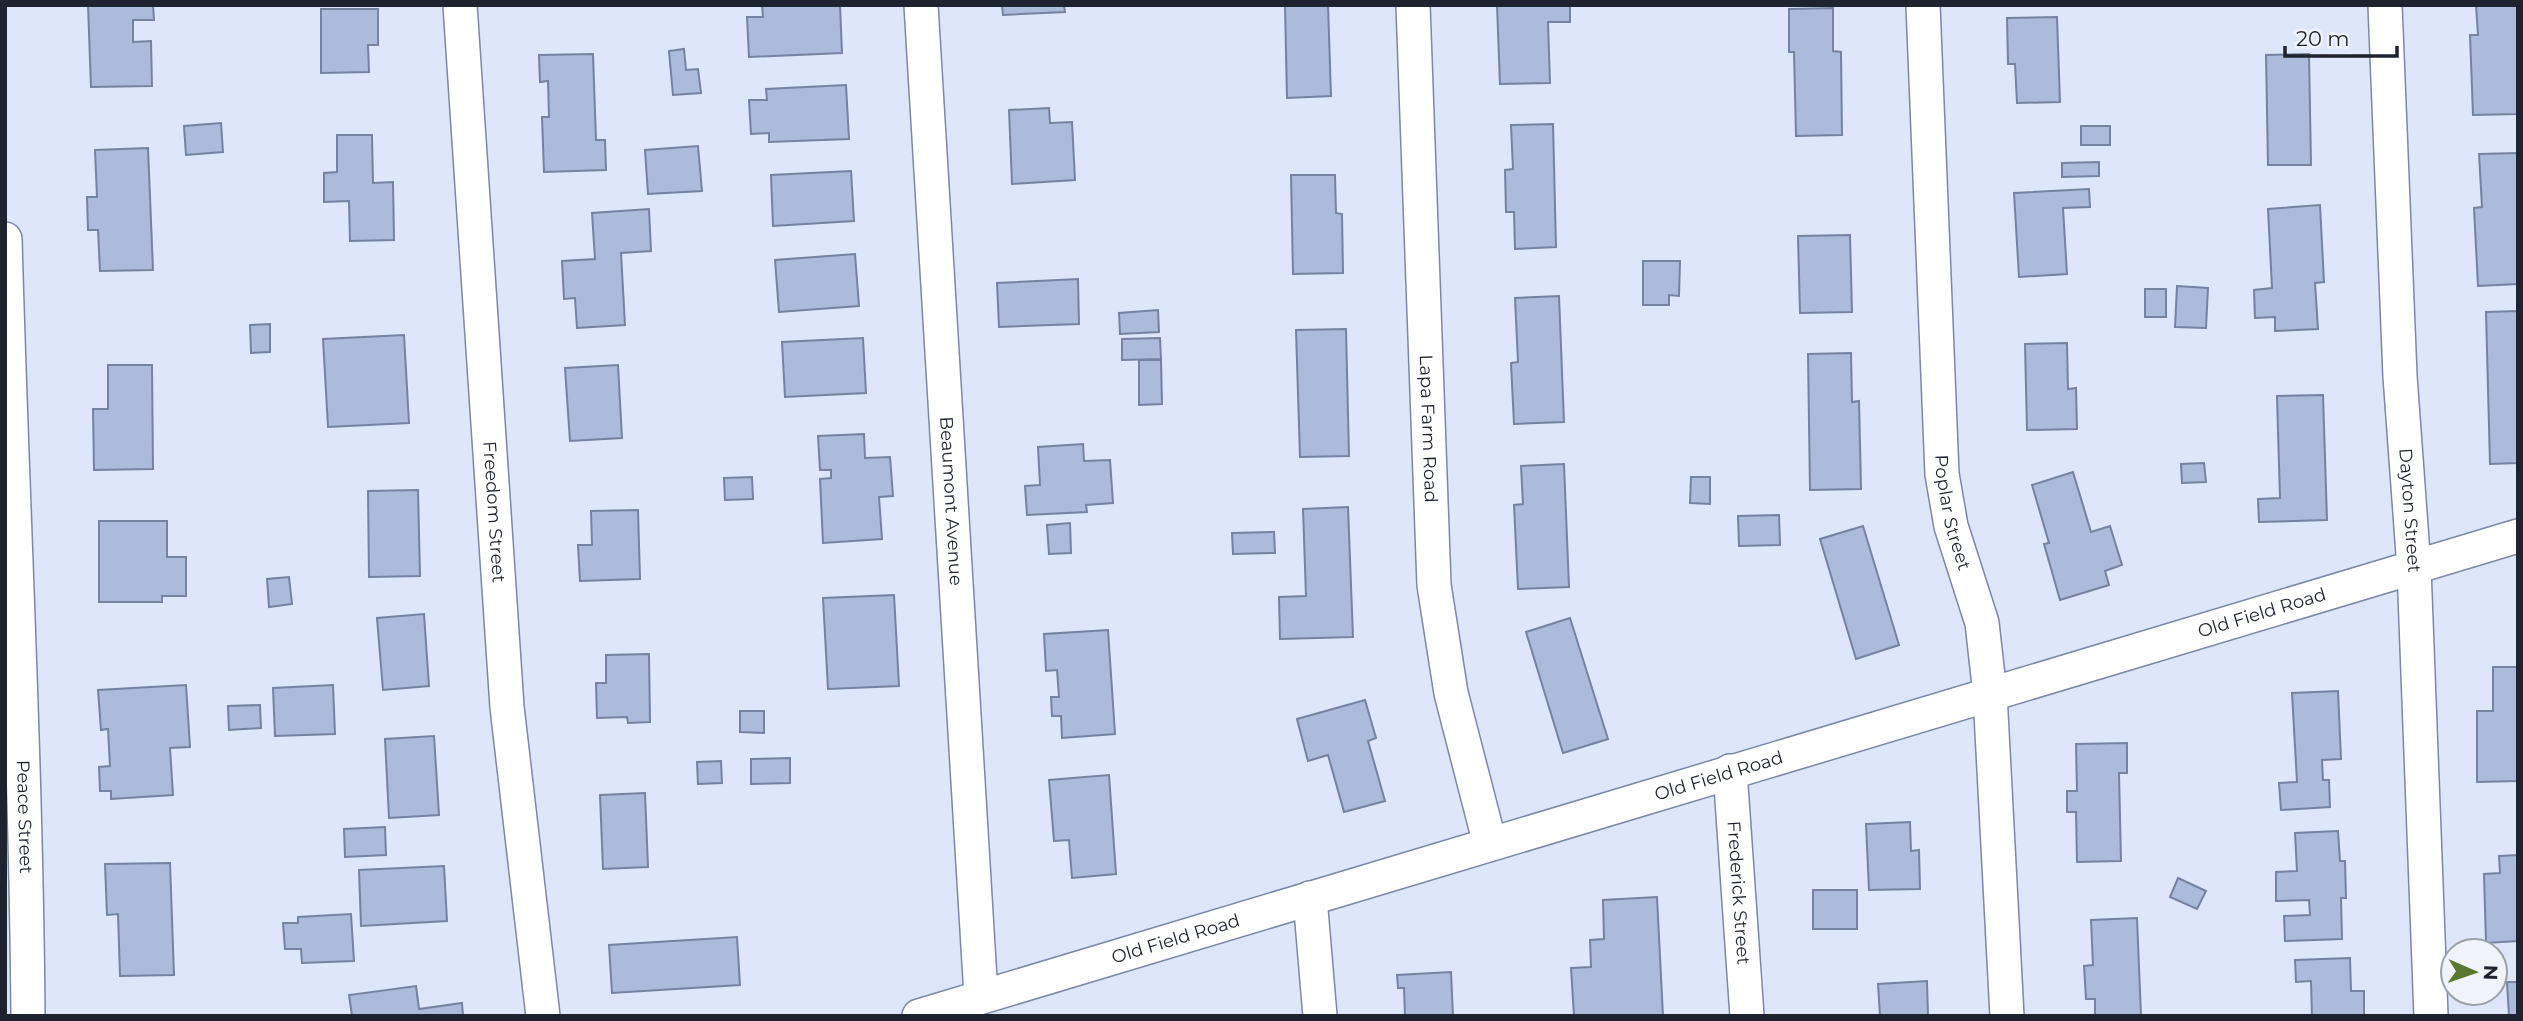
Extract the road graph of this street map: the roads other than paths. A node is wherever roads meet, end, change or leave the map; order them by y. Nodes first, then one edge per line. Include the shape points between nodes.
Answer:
1 (460, 5) edge
2 (921, 5) edge
3 (1413, 5) edge
4 (1923, 5) edge
5 (2385, 5) edge
6 (5, 239) edge
7 (2518, 537) edge
8 (2414, 568) junction
9 (1990, 694) junction
10 (1730, 771) junction
11 (1490, 844) junction
12 (1310, 898) junction
13 (981, 996) junction
14 (28, 1016) edge
15 (543, 1016) edge
16 (919, 1016) edge
17 (1320, 1016) edge
18 (1747, 1016) edge
19 (2007, 1016) edge
20 (2431, 1016) edge

1 - 15 street, Freedom Street via 507,707
2 - 13 street, Beaumont Avenue
3 - 11 street, Lapa Farm Road via 1434,585 1451,693
4 - 9 street, Poplar Street via 1942,474 1951,526 1982,623
5 - 8 street, Dayton Street via 2400,376
6 - 14 street, Peace Street
7 - 8 street, Old Field Road
8 - 9 street, Old Field Road
8 - 20 street, Dayton Street
9 - 10 street, Old Field Road
9 - 19 street, Poplar Street
10 - 11 street, Old Field Road
10 - 18 street, Frederick Street
11 - 12 street, Old Field Road
12 - 13 street, Old Field Road
12 - 17 street
13 - 16 street, Old Field Road

